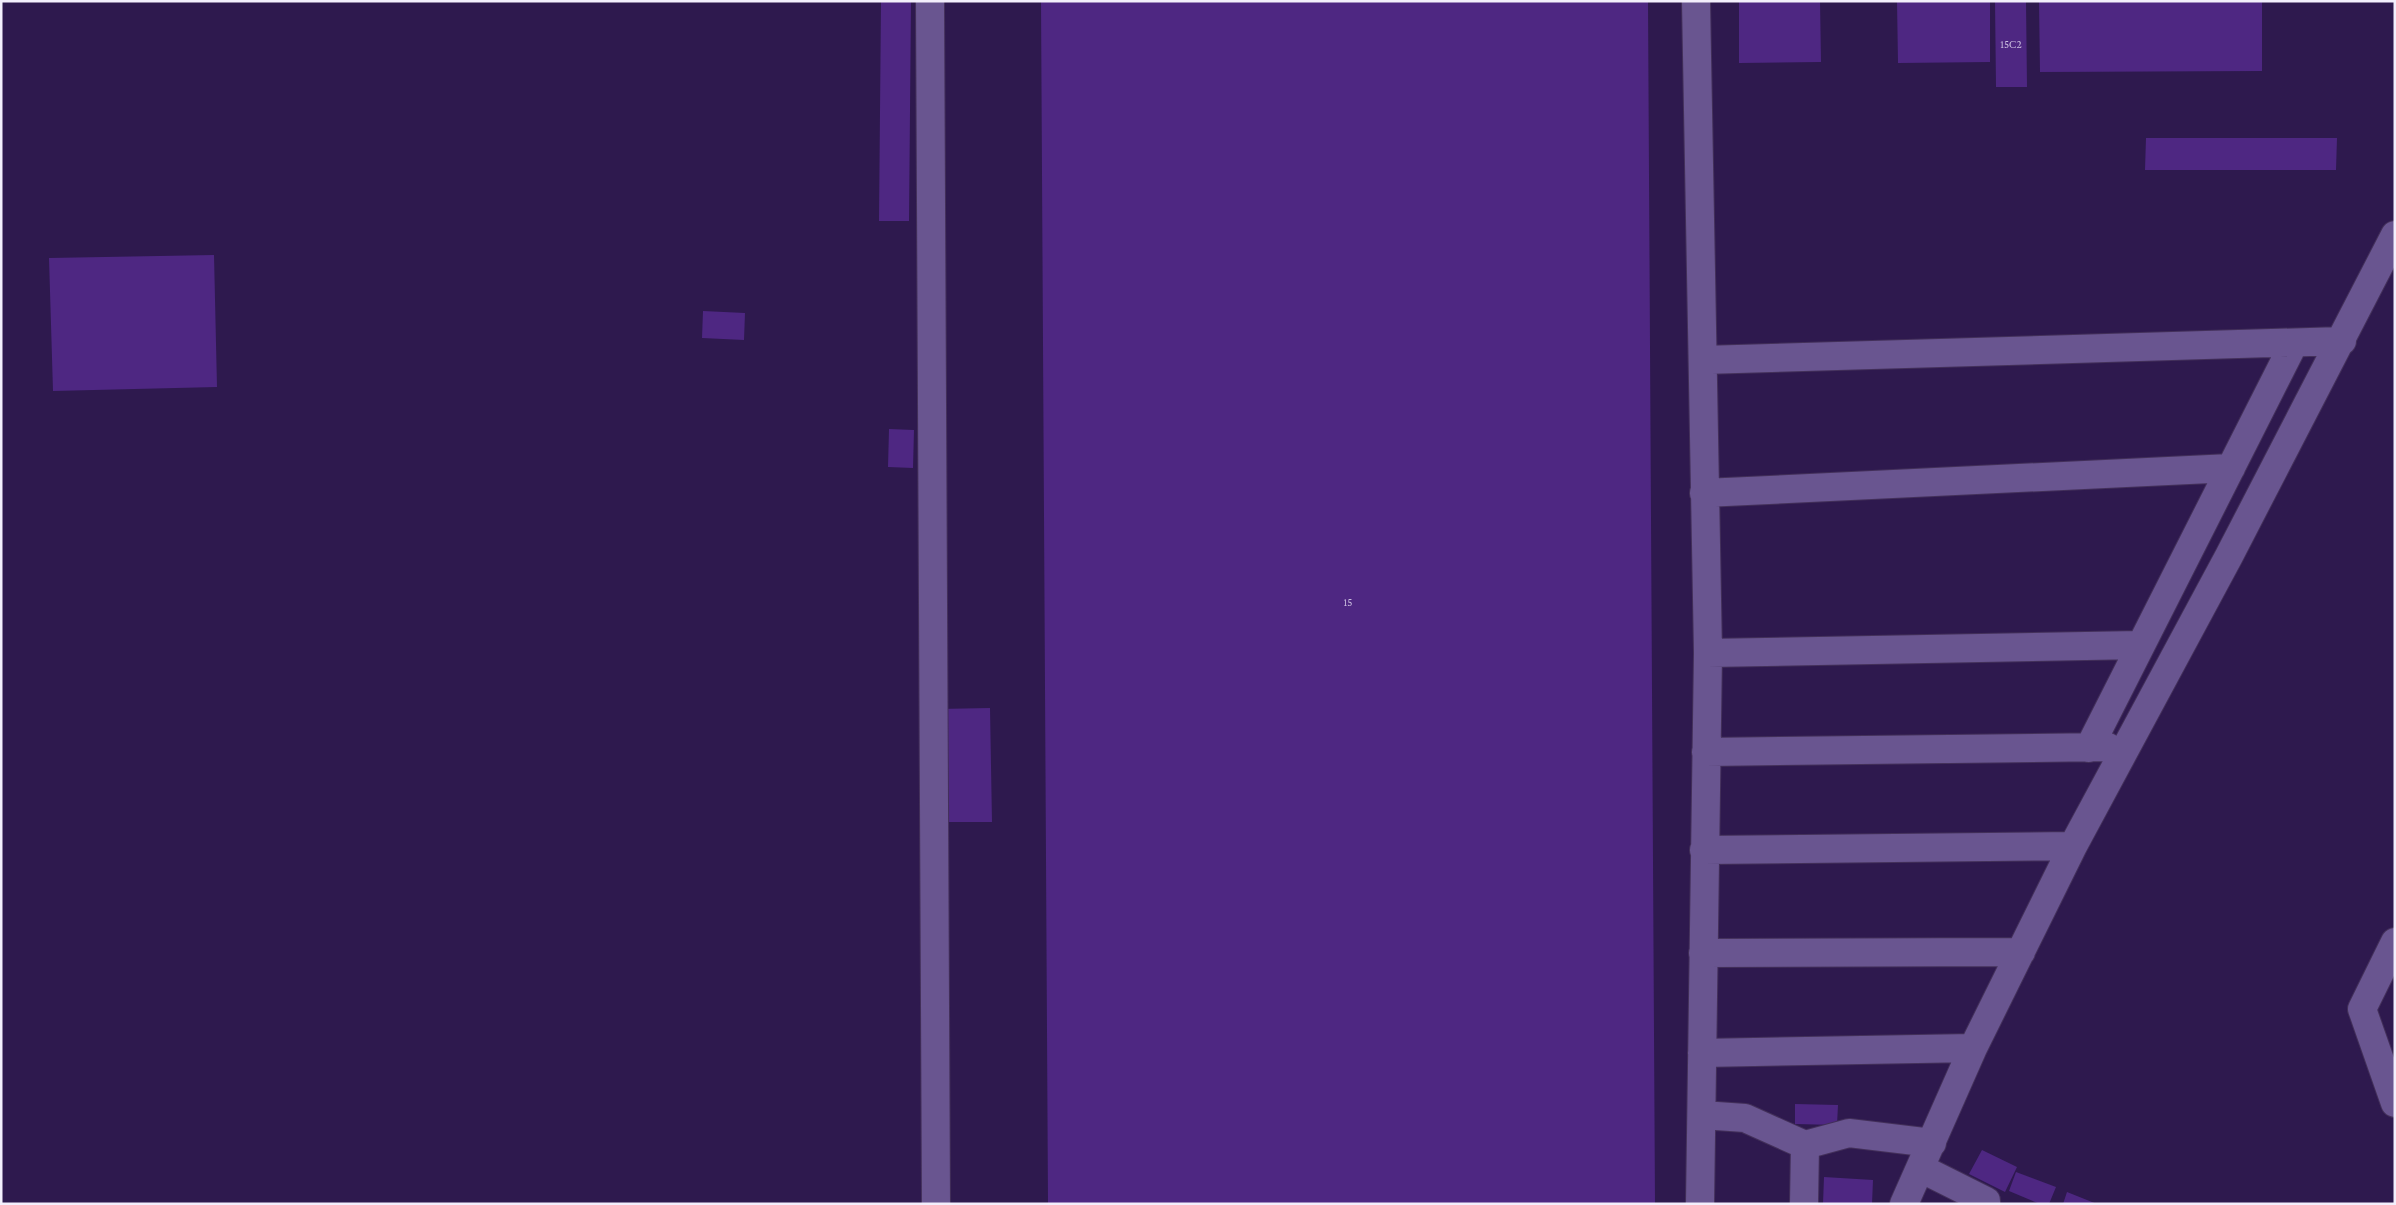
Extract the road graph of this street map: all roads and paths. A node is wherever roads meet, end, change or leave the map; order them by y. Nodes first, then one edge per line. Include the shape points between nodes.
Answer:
1 (930, 1) edge
2 (1696, 1) edge
3 (2395, 236) edge
4 (2342, 341) junction
5 (2294, 342) junction
6 (1703, 360) junction
7 (2231, 468) junction
8 (1704, 493) junction
9 (2140, 645) junction
10 (1708, 653) junction
11 (2127, 747) junction
12 (2090, 748) junction
13 (1706, 752) junction
14 (2073, 846) junction
15 (1704, 850) junction
16 (2395, 942) edge
17 (2021, 952) junction
18 (1703, 953) junction
19 (1973, 1048) junction
20 (1702, 1053) junction
21 (2395, 1103) edge
22 (1702, 1115) junction
23 (1932, 1143) junction
24 (1805, 1145) junction
25 (1920, 1168) junction
26 (1988, 1203) edge
27 (936, 1204) edge
28 (1700, 1204) edge
29 (1804, 1204) edge
30 (1904, 1204) edge

1 - 27 lane
2 - 6 lane
3 - 4 lane
4 - 5 lane
4 - 11 lane
5 - 6 lane
5 - 7 lane
6 - 8 lane
7 - 8 lane
7 - 9 lane
8 - 10 lane
9 - 10 lane
9 - 12 lane
10 - 13 lane
11 - 12 lane
11 - 14 lane
12 - 13 lane
13 - 15 lane
14 - 15 lane
14 - 17 lane
15 - 18 lane
16 - 21 lane via 2362,1009
17 - 18 lane
17 - 19 lane
18 - 20 lane
19 - 20 lane
19 - 23 lane
20 - 22 lane
22 - 24 lane via 1745,1118
22 - 28 lane
23 - 24 lane via 1849,1133
23 - 25 lane
24 - 29 lane
25 - 26 lane
25 - 30 lane

